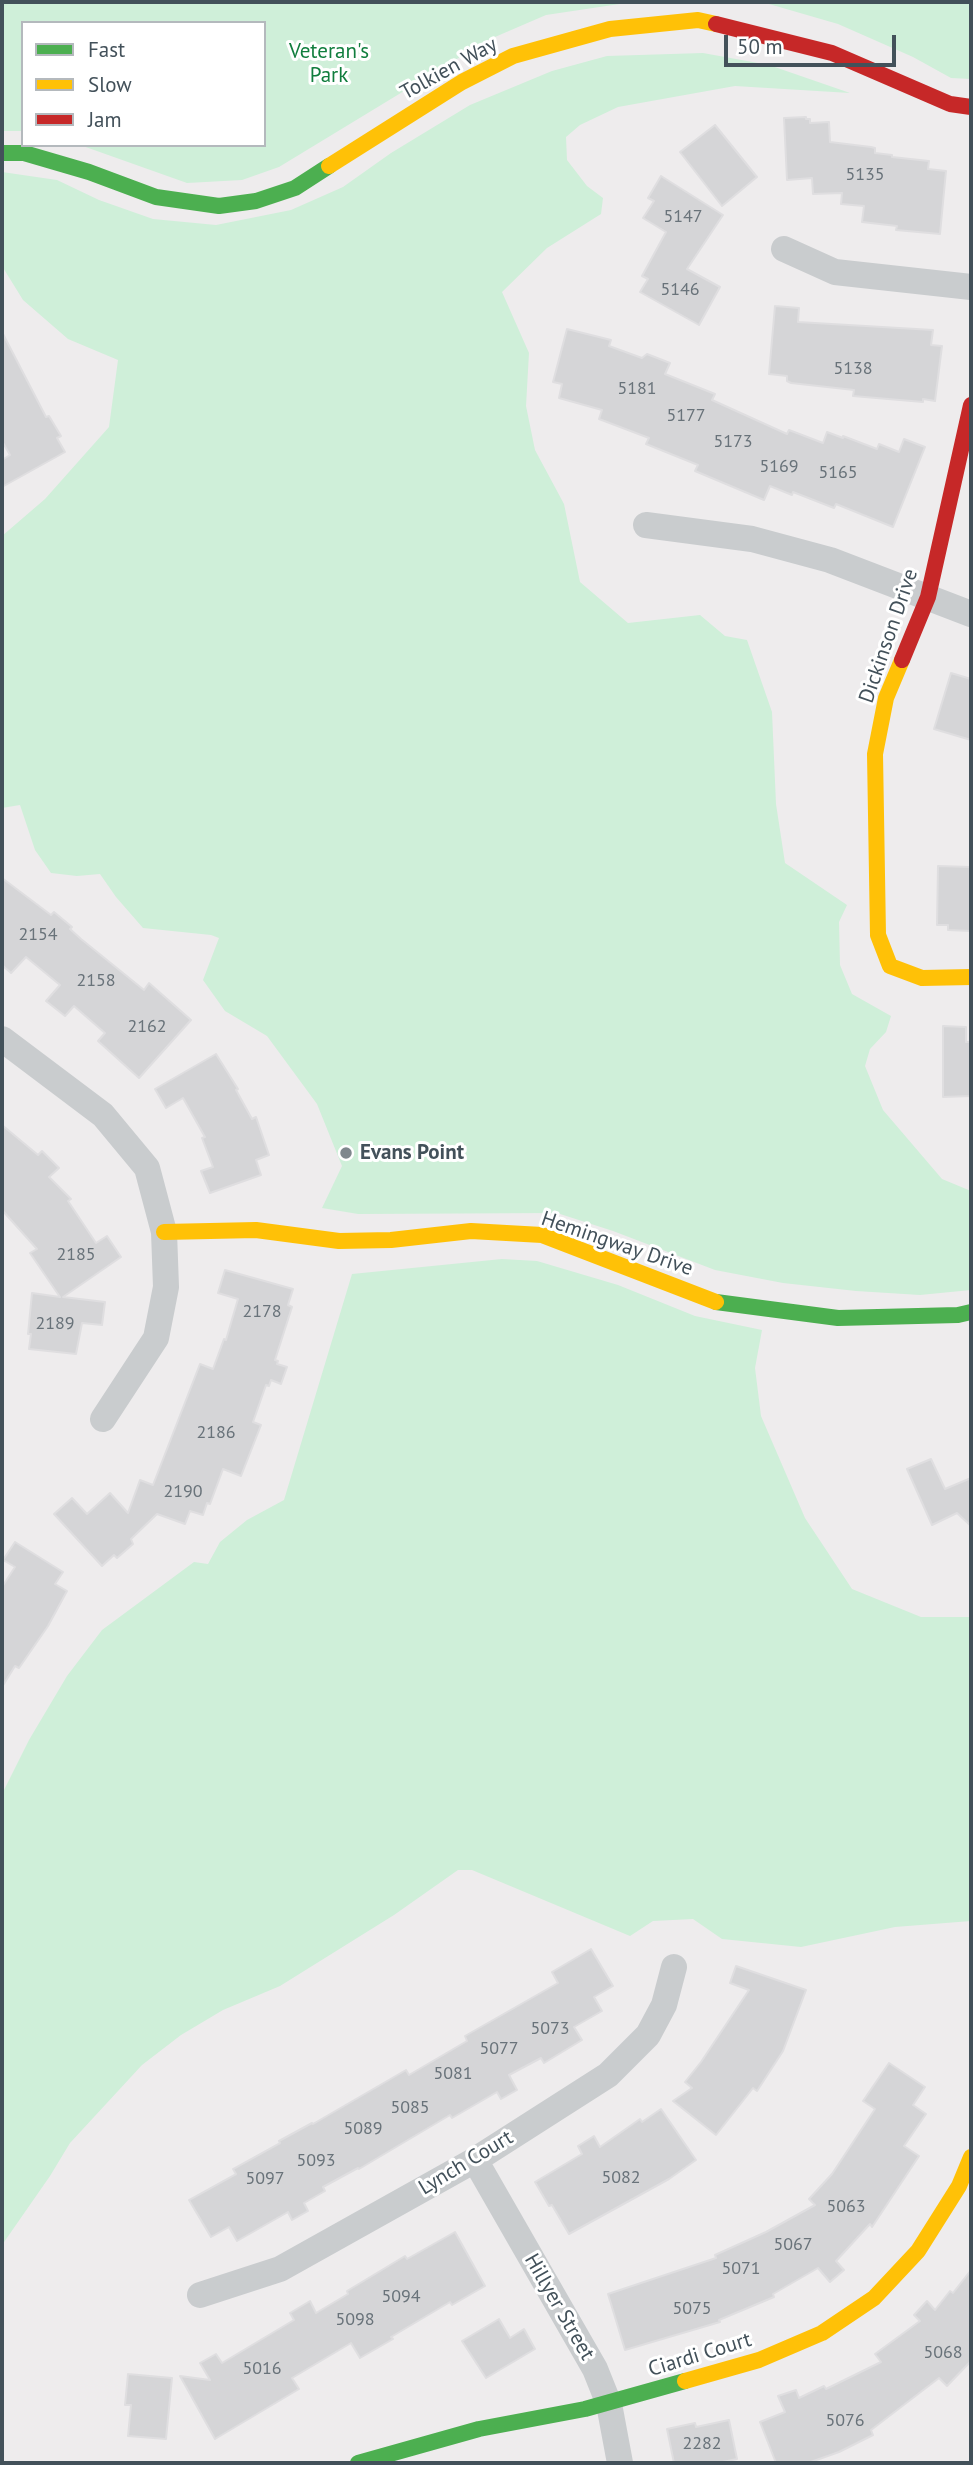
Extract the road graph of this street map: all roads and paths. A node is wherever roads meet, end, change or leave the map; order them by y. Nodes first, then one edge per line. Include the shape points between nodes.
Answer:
1 (971, 107) edge
2 (2, 153) edge
3 (785, 249) dead end
4 (971, 287) edge
5 (971, 405) edge
6 (646, 525) dead end
7 (928, 597) junction
8 (971, 614) edge
9 (971, 977) edge
10 (2, 1040) edge
11 (164, 1232) junction
12 (971, 1312) edge
13 (103, 1419) dead end
14 (674, 1967) dead end
15 (971, 2157) edge
16 (475, 2160) junction
17 (200, 2295) dead end
18 (609, 2404) junction
19 (358, 2463) edge
20 (620, 2463) edge

1 - 2 street, Tolkien Way via 950,104 832,53 698,20 610,29 513,56 462,82 295,188 256,201 219,206 156,197 24,153
3 - 4 street via 835,272
5 - 7 street, Dickinson Drive
6 - 7 street via 752,539 830,560
7 - 8 street
7 - 9 street, Dickinson Drive via 886,698 875,754 878,935 890,966 922,978
10 - 11 street via 103,1115 146,1168
11 - 12 street, Hemingway Drive via 256,1230 339,1241 471,1231 542,1234 715,1302 838,1318
11 - 13 street via 166,1287 156,1338
14 - 16 street, Lynch Court via 664,2005 648,2035 608,2075
15 - 18 street, Ciardi Court via 959,2186 918,2251 874,2298 822,2333 759,2360
16 - 17 street, Lynch Court via 280,2269
16 - 18 street, Hillyer Street via 595,2369
18 - 19 street, Ciardi Court via 479,2429
18 - 20 street, Hillyer Street

